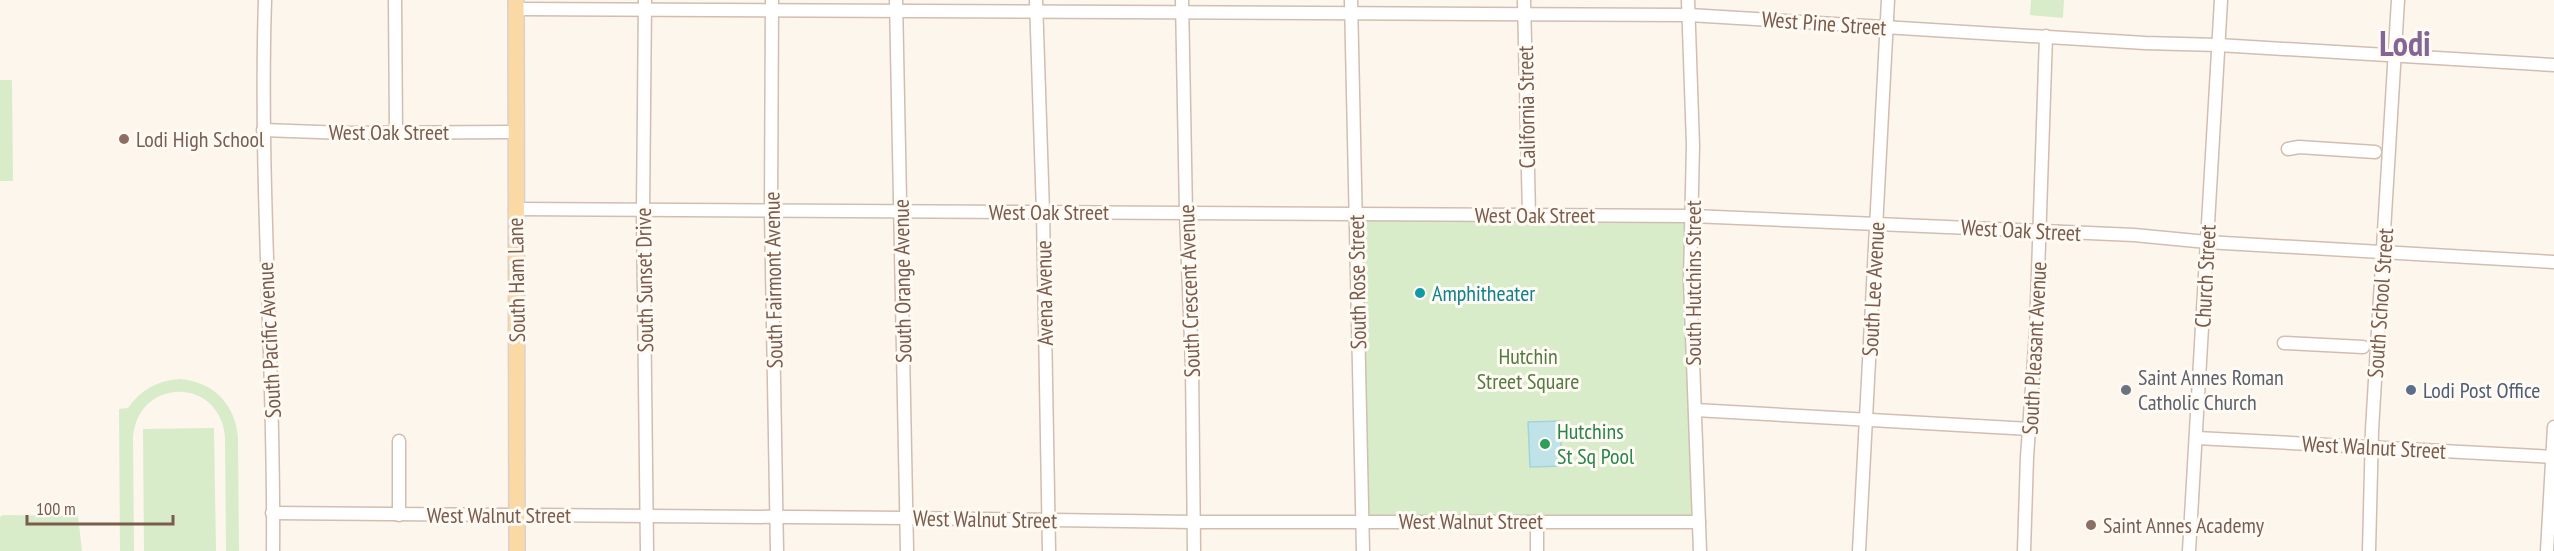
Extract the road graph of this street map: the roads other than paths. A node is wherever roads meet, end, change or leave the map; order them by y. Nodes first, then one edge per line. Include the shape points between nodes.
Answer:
1 (266, 0) edge
2 (395, 0) edge
3 (1524, 0) edge
4 (1688, 0) edge
5 (1888, 0) edge
6 (2221, 0) edge
7 (2398, 0) edge
8 (645, 4) edge
9 (516, 5) edge
10 (772, 5) edge
11 (896, 5) edge
12 (1036, 6) edge
13 (1182, 6) edge
14 (1351, 6) edge
15 (1524, 14) junction
16 (1689, 15) junction
17 (1887, 27) junction
18 (2046, 36) junction
19 (2218, 45) junction
20 (2394, 55) junction
21 (2554, 65) edge
22 (263, 130) junction
23 (396, 132) junction
24 (515, 132) junction
25 (2288, 149) dead end
26 (2375, 152) dead end
27 (515, 209) junction
28 (643, 211) junction
29 (771, 211) junction
30 (900, 212) junction
31 (1043, 212) junction
32 (1186, 213) junction
33 (1356, 215) junction
34 (1529, 215) junction
35 (1692, 216) junction
36 (1877, 224) junction
37 (2040, 231) junction
38 (2207, 242) junction
39 (2383, 253) junction
40 (2554, 261) edge
41 (2284, 344) dead end
42 (2363, 347) dead end
43 (1695, 410) junction
44 (1866, 420) junction
45 (2554, 427) edge
46 (2030, 429) junction
47 (2197, 438) junction
48 (399, 441) dead end
49 (2371, 447) junction
50 (2553, 457) edge
51 (272, 513) junction
52 (399, 515) junction
53 (516, 516) junction
54 (647, 516) junction
55 (776, 516) junction
56 (906, 518) junction
57 (1048, 520) junction
58 (1363, 520) junction
59 (1537, 521) junction
60 (1194, 522) junction
61 (1699, 522) junction
62 (273, 551) edge
63 (517, 551) edge
64 (647, 551) edge
65 (777, 551) edge
66 (907, 551) edge
67 (1048, 551) edge
68 (1194, 551) edge
69 (1363, 551) edge
70 (1537, 551) edge
71 (1700, 551) edge
72 (1859, 551) edge
73 (2024, 551) edge
74 (2189, 551) edge
75 (2369, 551) edge
76 (2547, 551) edge

1 - 22 street, South Pacific Avenue
2 - 23 street
3 - 15 street, California Street
4 - 16 street, South Hutchins Street
5 - 17 street, South Lee Avenue
6 - 19 street, Church Street
7 - 20 street, South School Street
8 - 9 street, West Pine Street
8 - 10 street, West Pine Street
8 - 28 street, South Sunset Drive
9 - 24 main road, South Ham Lane
10 - 11 street, West Pine Street
10 - 29 street, South Fairmont Avenue
11 - 12 street, West Pine Street
11 - 30 street, South Orange Avenue
12 - 13 street, West Pine Street
12 - 31 street, Avena Avenue
13 - 14 street, West Pine Street
13 - 32 street, South Crescent Avenue
14 - 15 street, West Pine Street
14 - 33 street, South Rose Street
15 - 16 street, West Pine Street
15 - 34 street, California Street
16 - 17 street, West Pine Street
16 - 35 street, South Hutchins Street
17 - 18 street, West Pine Street
17 - 36 street, South Lee Avenue
18 - 19 street, West Pine Street
18 - 37 street, South Pleasant Avenue
19 - 20 street, West Pine Street
19 - 38 street, Church Street
20 - 21 street, West Pine Street
20 - 39 street, South School Street
22 - 23 street, West Oak Street
22 - 51 street, South Pacific Avenue via 274,468
23 - 24 street, West Oak Street
24 - 27 main road, South Ham Lane
25 - 26 street
27 - 28 street, West Oak Street
27 - 53 main road, South Ham Lane
28 - 29 street, West Oak Street
28 - 54 street, South Sunset Drive
29 - 30 street, West Oak Street
29 - 55 street, South Fairmont Avenue
30 - 31 street, West Oak Street
30 - 56 street, South Orange Avenue
31 - 32 street, West Oak Street
31 - 57 street, Avena Avenue
32 - 33 street, West Oak Street
32 - 60 street, South Crescent Avenue
33 - 34 street, West Oak Street
33 - 58 street, South Rose Street
34 - 35 street, West Oak Street
35 - 36 street, West Oak Street
35 - 43 street, South Hutchins Street
36 - 37 street, West Oak Street
36 - 44 street, South Lee Avenue
37 - 38 street, West Oak Street
37 - 46 street, South Pleasant Avenue
38 - 39 street, West Oak Street
38 - 47 street, Church Street
39 - 40 street, West Oak Street
39 - 49 street, South School Street
41 - 42 street
43 - 44 street
43 - 61 street, South Hutchins Street
44 - 46 street
44 - 72 street, South Lee Avenue
45 - 50 street
46 - 73 street, South Pleasant Avenue
47 - 49 street, West Walnut Street
47 - 74 street, Church Street
48 - 52 street
49 - 50 street, West Walnut Street
49 - 75 street, South School Street
50 - 76 street
51 - 52 street, West Walnut Street
51 - 62 street, South Pacific Avenue
52 - 53 street, West Walnut Street
53 - 54 street, West Walnut Street
53 - 63 main road, South Ham Lane
54 - 55 street, West Walnut Street
54 - 64 street, South Sunset Drive
55 - 56 street, West Walnut Street
55 - 65 street, South Fairmont Avenue
56 - 57 street, West Walnut Street
56 - 66 street, South Orange Avenue
57 - 60 street, West Walnut Street
57 - 67 street, Avena Avenue
58 - 59 street, West Walnut Street
58 - 60 street, West Walnut Street
58 - 69 street, South Rose Street
59 - 61 street, West Walnut Street
59 - 70 street
60 - 68 street, South Crescent Avenue
61 - 71 street, South Hutchins Street

